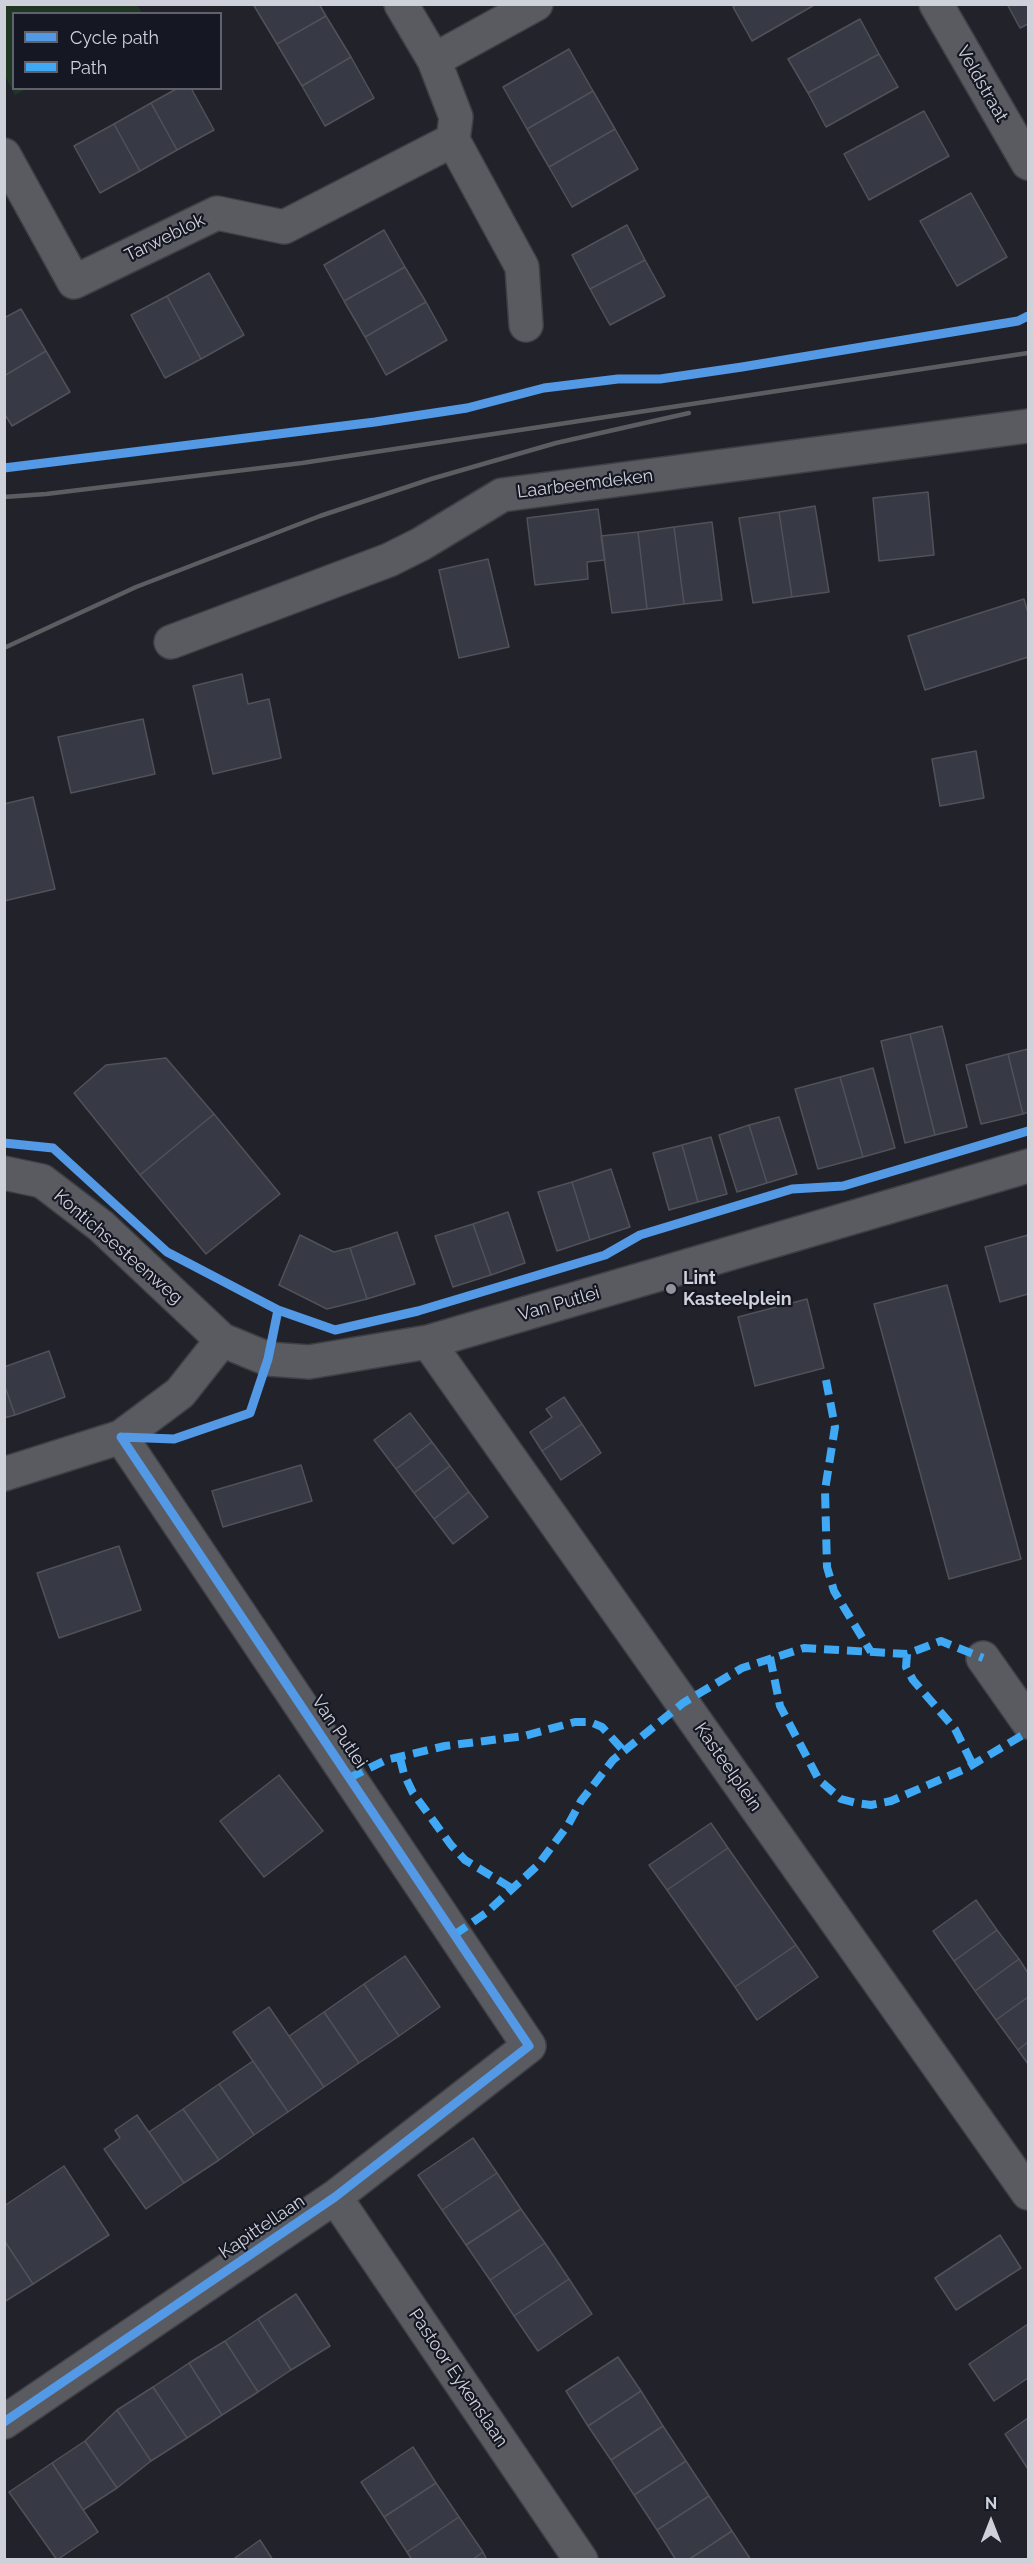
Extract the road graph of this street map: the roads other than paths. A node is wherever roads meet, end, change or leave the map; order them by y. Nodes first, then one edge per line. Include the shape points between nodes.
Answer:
1 (401, 4) edge
2 (536, 4) edge
3 (936, 4) edge
4 (434, 60) junction
5 (453, 140) junction
6 (4, 155) edge
7 (1029, 163) edge
8 (526, 325) dead end
9 (1029, 426) edge
10 (171, 642) dead end
11 (1029, 1166) edge
12 (4, 1173) edge
13 (222, 1340) junction
14 (428, 1342) junction
15 (121, 1437) junction
16 (4, 1474) edge
17 (983, 1658) dead end
18 (1029, 1722) edge
19 (529, 2046) joint
20 (1029, 2193) edge
21 (335, 2197) junction
22 (4, 2422) edge
23 (581, 2559) edge

1 - 4 street
2 - 4 street
3 - 7 street, Veldstraat
4 - 5 street via 456,117
5 - 6 street, Tarweblok via 284,228 217,213 74,282
5 - 8 street via 522,267
9 - 10 street, Laarbeemdeken via 502,495 389,560
11 - 14 street, Van Putlei
12 - 13 street, Kontichsesteenweg via 42,1181 101,1226
13 - 14 street, Van Putlei via 268,1359 309,1362
13 - 15 street via 180,1393
14 - 20 street, Kasteelplein
15 - 16 street
15 - 19 street, Van Putlei
17 - 18 street
19 - 21 street, Kapittellaan
21 - 22 street, Kapittellaan
21 - 23 street, Pastoor Eykenslaan

